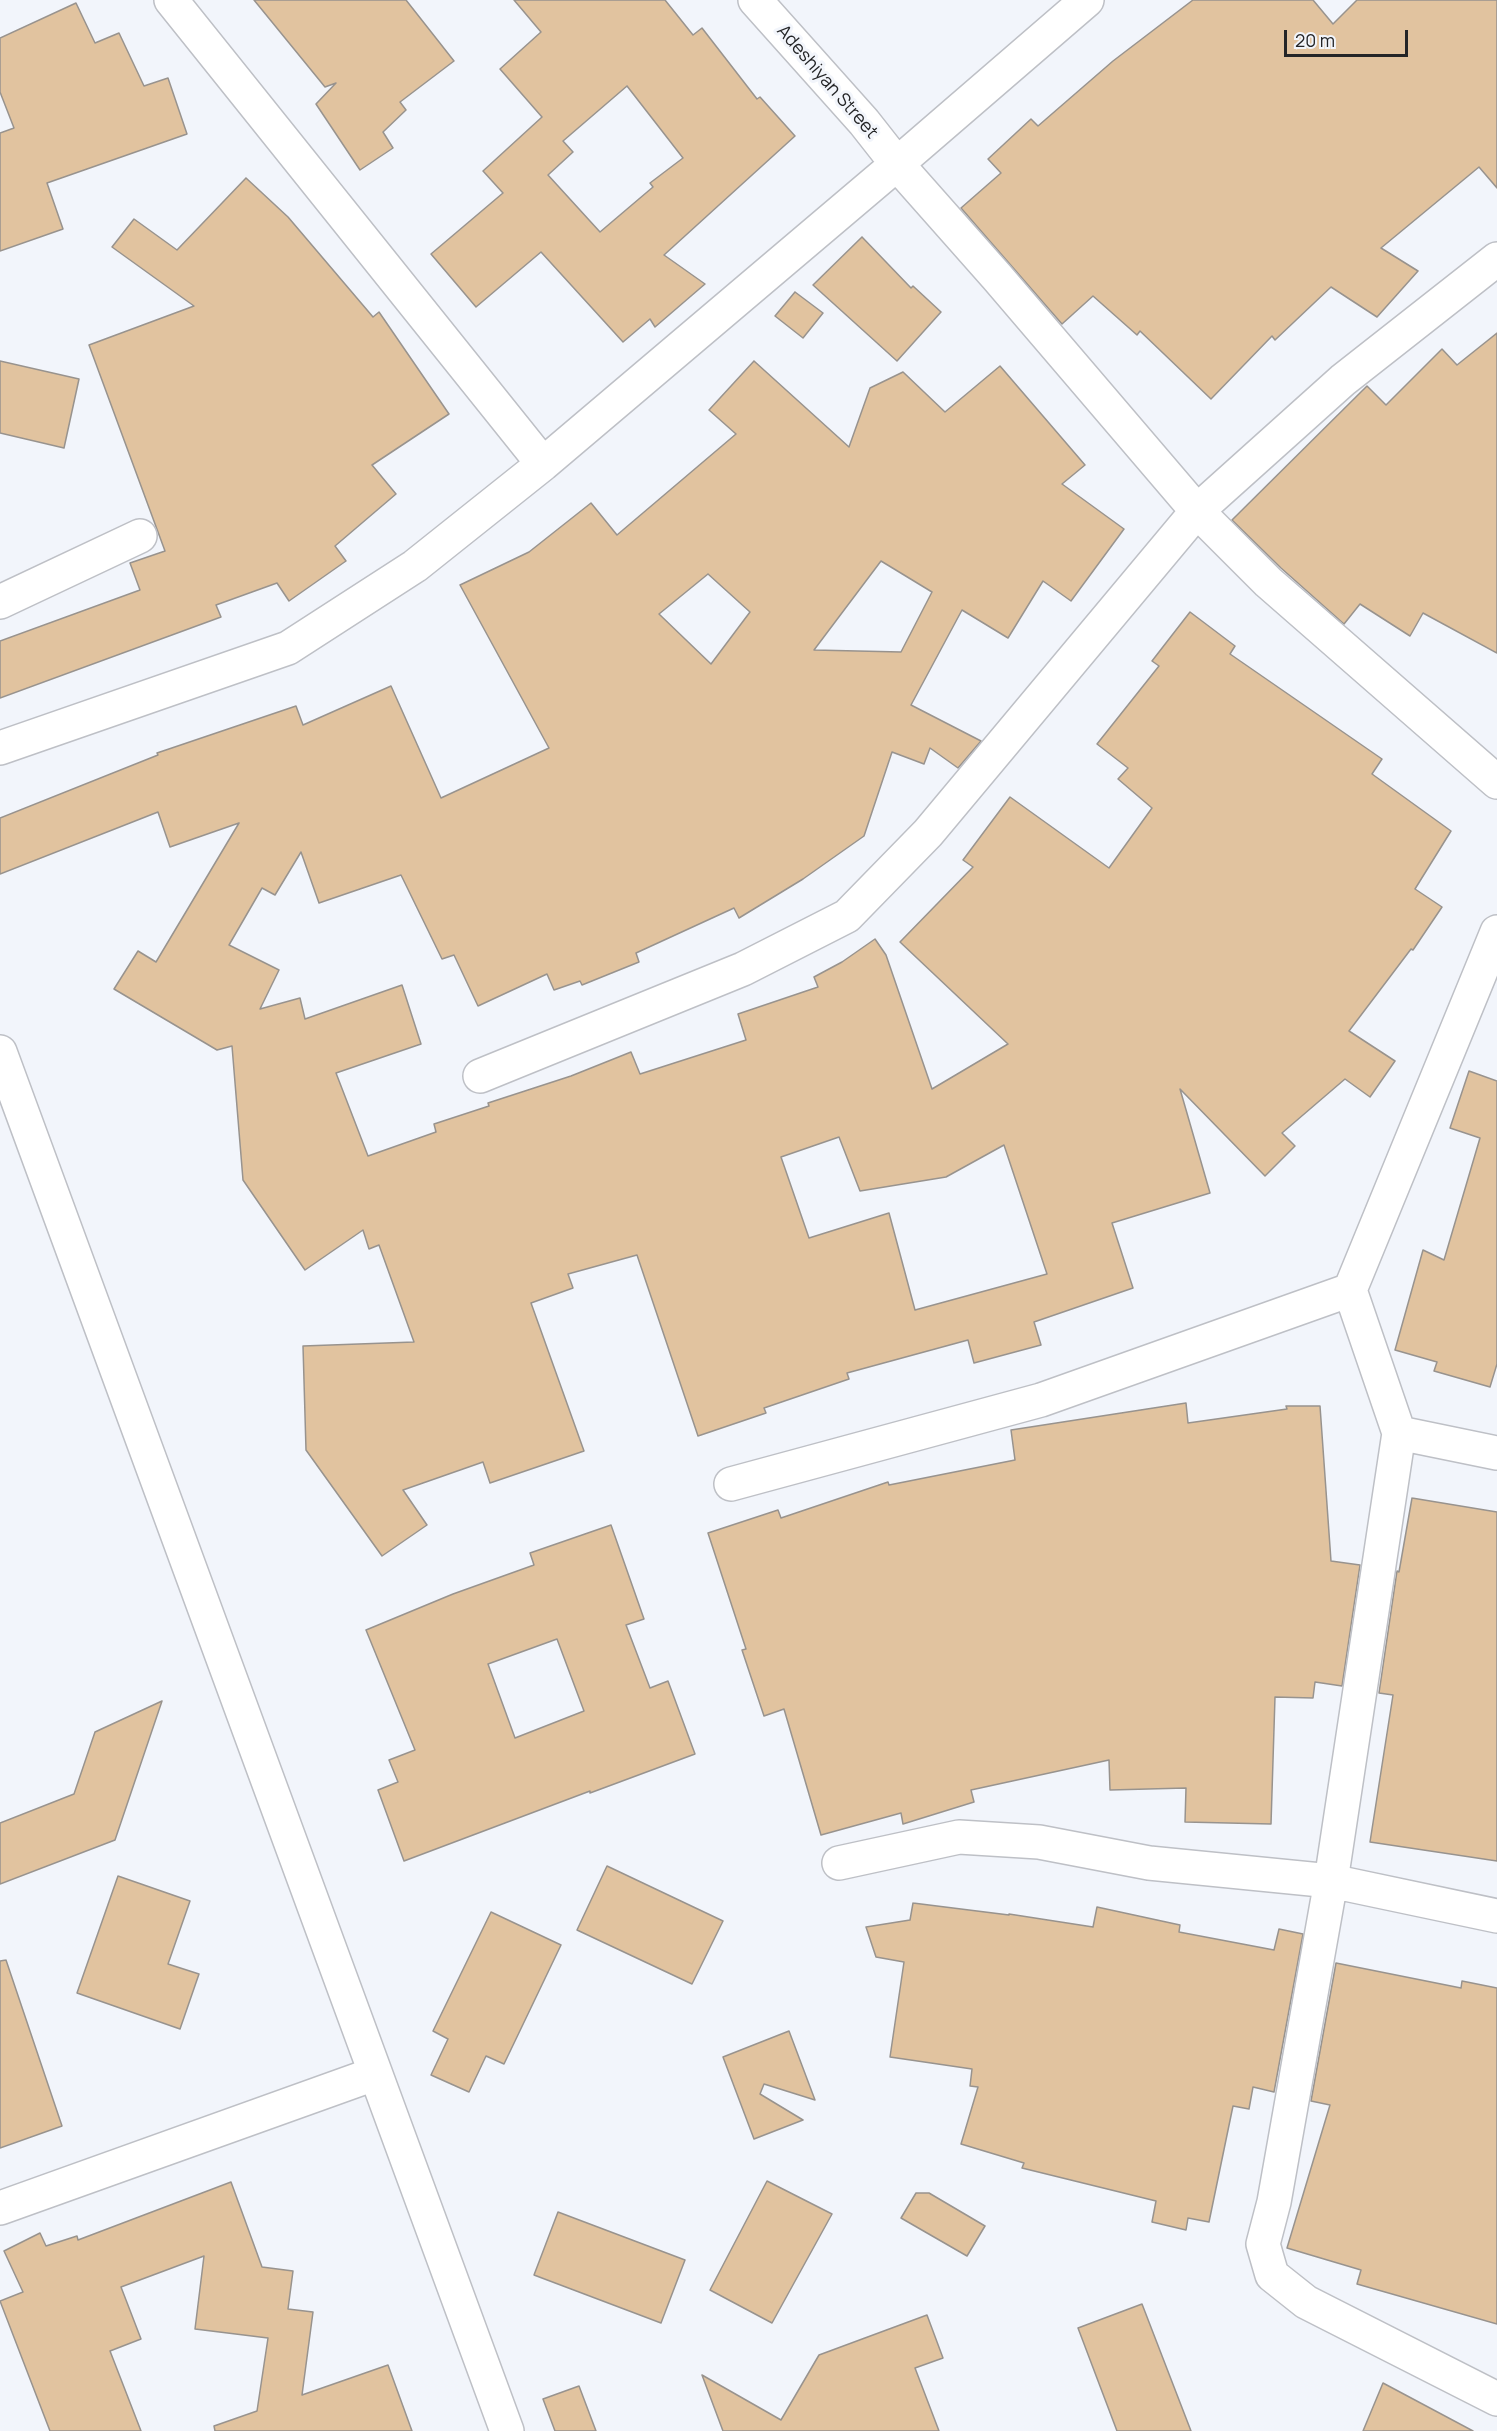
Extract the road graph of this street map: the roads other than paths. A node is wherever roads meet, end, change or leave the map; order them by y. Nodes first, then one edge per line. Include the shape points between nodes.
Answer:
1 (171, 0) edge
2 (755, 0) edge
3 (1087, 0) edge
4 (897, 164) junction
5 (1497, 259) edge
6 (543, 464) junction
7 (1197, 511) junction
8 (140, 536) dead end
9 (0, 602) edge
10 (0, 747) edge
11 (1497, 782) edge
12 (1497, 932) edge
13 (0, 1052) edge
14 (480, 1076) dead end
15 (1350, 1290) junction
16 (1399, 1433) junction
17 (1497, 1453) edge
18 (731, 1484) dead end
19 (839, 1863) dead end
20 (1331, 1881) junction
21 (1497, 1916) edge
22 (374, 2074) junction
23 (0, 2208) edge
24 (1497, 2399) edge
25 (507, 2431) edge

1 - 6 street
2 - 4 street, Adeshiyan Street
3 - 4 street
4 - 6 street
4 - 7 street, Adeshiyan Street
5 - 7 street via 1343,380
6 - 10 street via 415,566 288,648
7 - 11 street, Adeshiyan Street via 1268,582
7 - 14 street via 928,833 847,916 743,969
8 - 9 street
12 - 15 street
13 - 22 street
15 - 16 street
15 - 18 street via 1041,1400
16 - 17 street
16 - 20 street
19 - 20 street via 959,1836 1039,1842 1149,1863
20 - 21 street
20 - 24 street via 1274,2202 1263,2244 1272,2275 1306,2302
22 - 23 street
22 - 25 street

